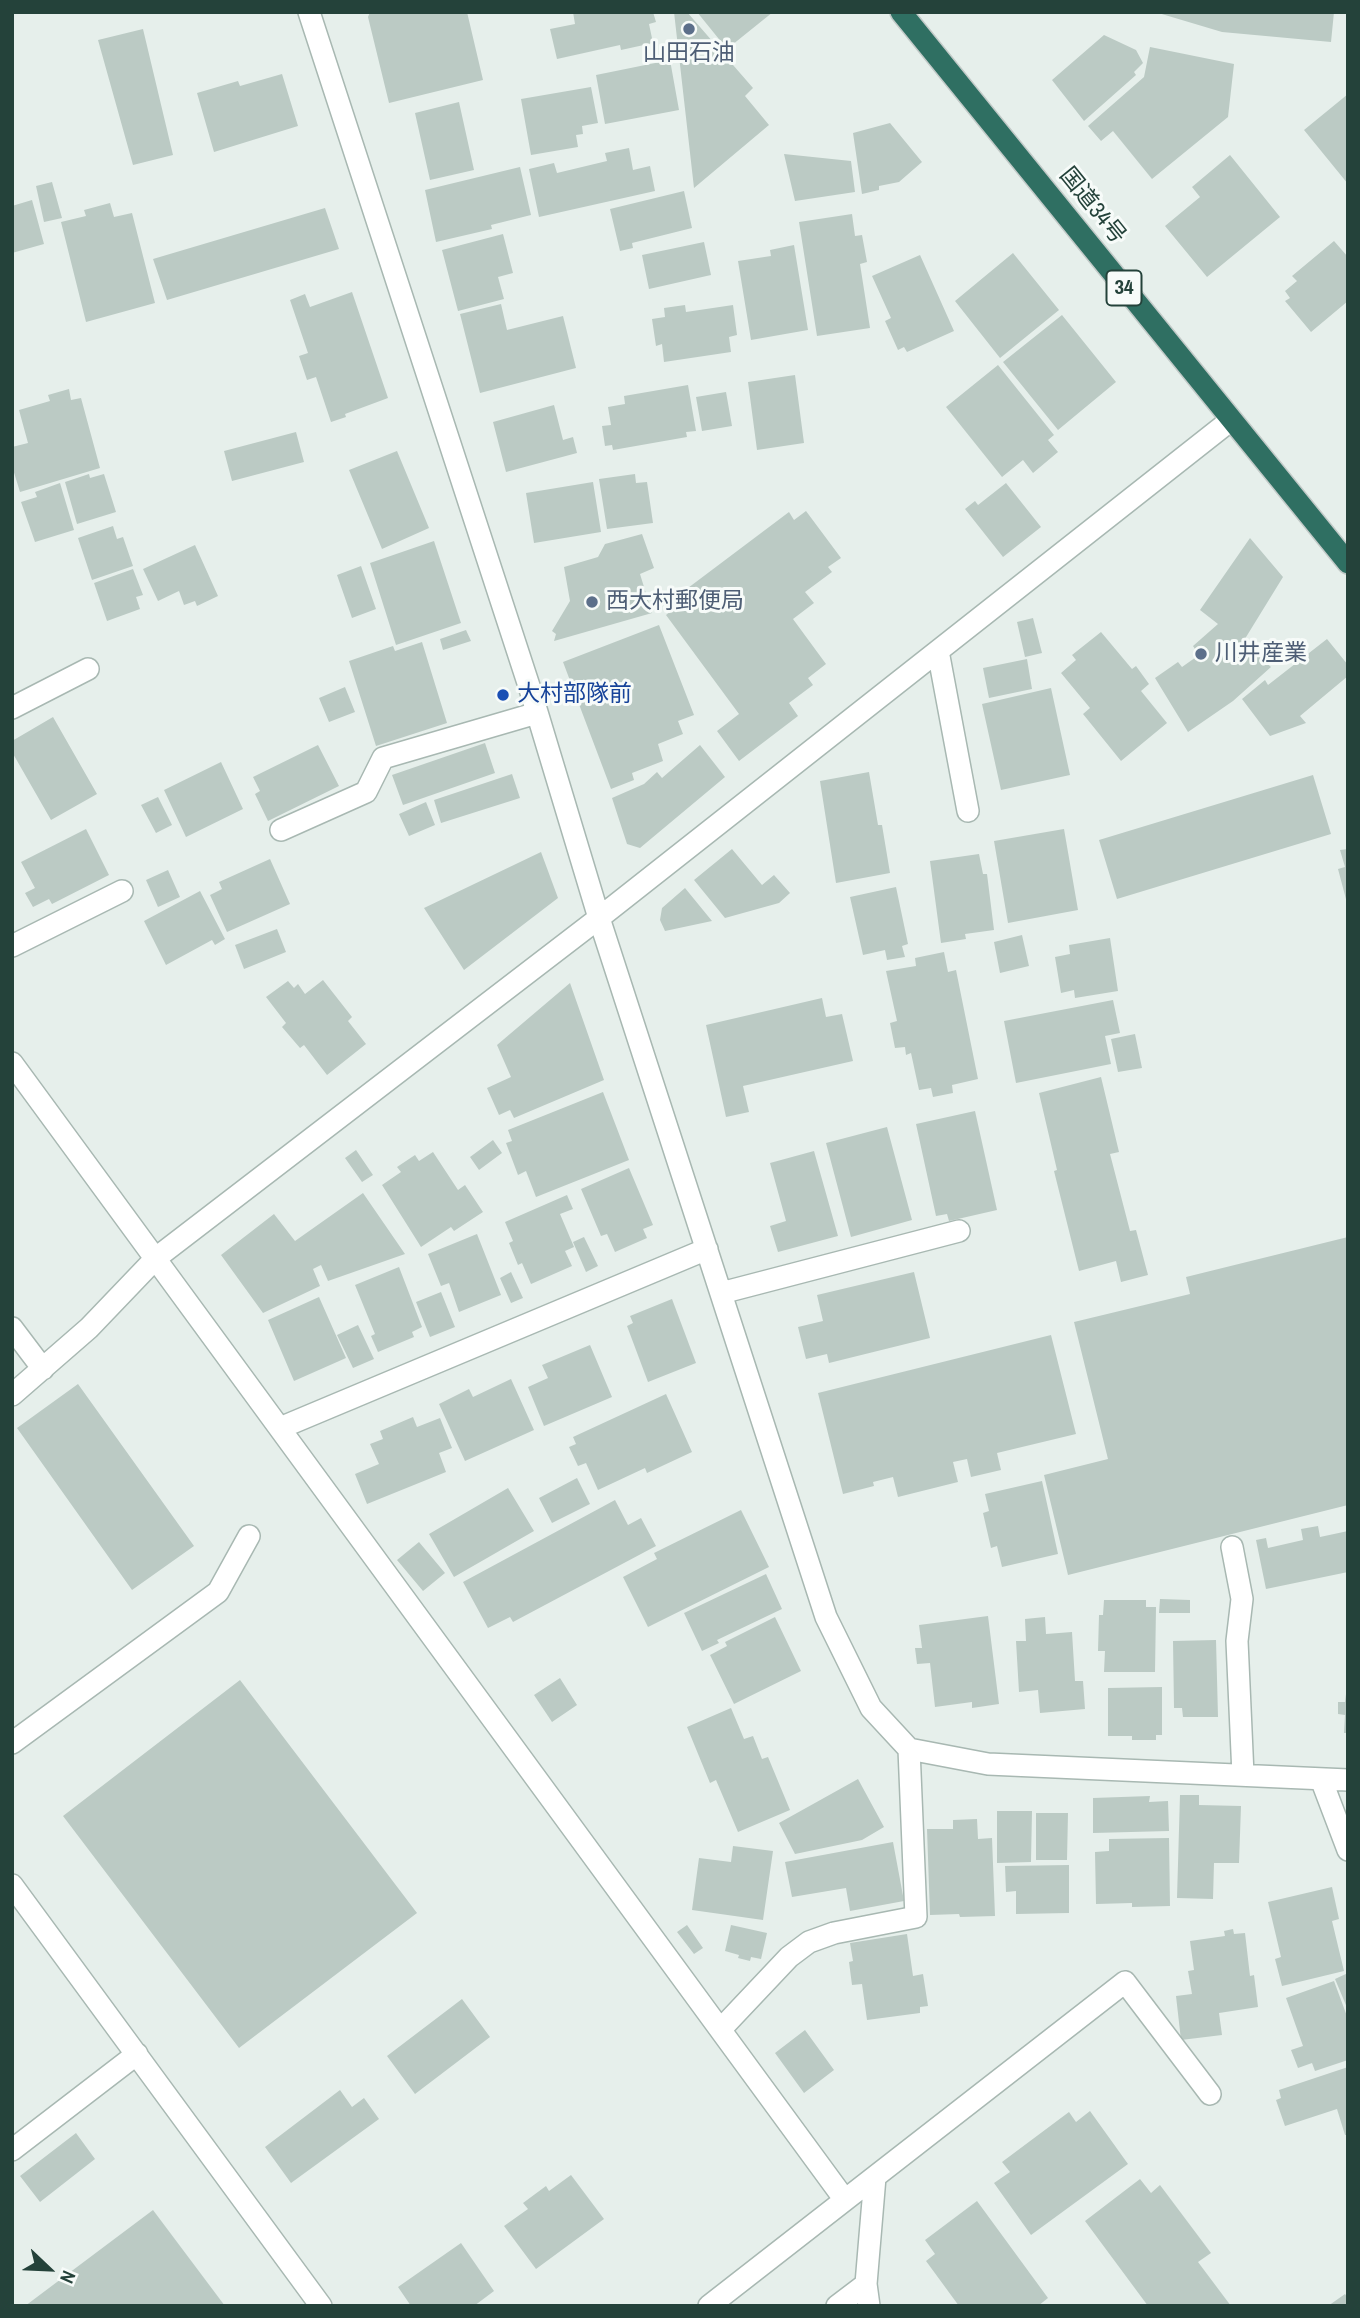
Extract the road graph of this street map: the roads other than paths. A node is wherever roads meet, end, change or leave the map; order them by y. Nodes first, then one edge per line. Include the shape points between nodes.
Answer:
1 (309, 12) edge
2 (901, 12) edge
3 (1231, 420) junction
4 (1348, 563) edge
5 (938, 651) junction
6 (88, 669) dead end
7 (12, 708) edge
8 (537, 713) junction
9 (968, 811) dead end
10 (281, 830) dead end
11 (122, 891) dead end
12 (598, 918) junction
13 (12, 946) edge
14 (12, 1063) edge
15 (960, 1231) dead end
16 (707, 1249) junction
17 (156, 1258) junction
18 (721, 1293) junction
19 (12, 1328) edge
20 (43, 1369) junction
21 (12, 1395) edge
22 (280, 1428) junction
23 (249, 1536) dead end
24 (1232, 1547) dead end
25 (12, 1743) edge
26 (909, 1749) junction
27 (1243, 1775) junction
28 (1321, 1779) junction
29 (1348, 1780) edge
30 (1348, 1850) edge
31 (12, 1885) edge
32 (721, 2029) junction
33 (136, 2054) junction
34 (1210, 2094) dead end
35 (12, 2150) edge
36 (875, 2177) junction
37 (845, 2200) junction
38 (866, 2284) junction
39 (321, 2306) edge
40 (709, 2306) edge
41 (836, 2306) edge
42 (869, 2306) edge

1 - 8 street
2 - 3 highway, 国道34号 / 34
3 - 4 highway, 国道34号 / 34
3 - 5 street
5 - 9 street
5 - 12 street
6 - 7 street
8 - 10 street via 383,758 366,792
8 - 12 street
11 - 13 street
12 - 16 street
12 - 17 street
14 - 17 street
15 - 18 street
16 - 18 street
16 - 22 street
17 - 20 street
17 - 22 street
18 - 26 street via 826,1617 872,1708
19 - 20 street
20 - 21 street
22 - 32 street
23 - 25 street via 218,1592
24 - 27 street via 1242,1599 1237,1641
26 - 27 street via 988,1764
26 - 32 street via 916,1917 809,1942
27 - 28 street
28 - 29 street
28 - 30 street
31 - 33 street
32 - 37 street
33 - 35 street
33 - 39 street
34 - 36 street via 1125,1982
36 - 37 street
36 - 38 street
37 - 40 street
38 - 41 street
38 - 42 street

